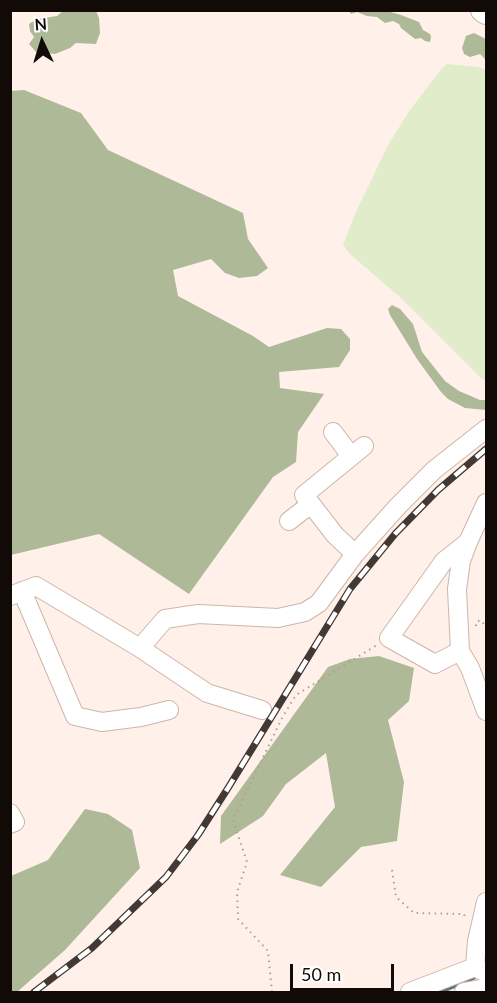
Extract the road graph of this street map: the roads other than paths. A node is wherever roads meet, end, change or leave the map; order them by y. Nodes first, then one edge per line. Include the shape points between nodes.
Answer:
1 (486, 429) edge
2 (333, 432) dead end
3 (486, 503) edge
4 (311, 504) junction
5 (289, 521) dead end
6 (468, 542) junction
7 (355, 554) junction
8 (16, 594) edge
9 (140, 648) junction
10 (460, 651) junction
11 (169, 710) dead end
12 (262, 710) dead end
13 (486, 711) edge
14 (10, 813) edge
15 (10, 824) edge
16 (486, 902) edge
17 (481, 970) edge
18 (410, 993) edge

1 - 7 street via 434,470
2 - 4 street via 358,451 304,495
3 - 6 street
4 - 5 street
4 - 7 street
6 - 10 street via 457,589
6 - 10 street via 444,561 389,638 435,664
7 - 9 street via 319,603 305,612 278,618 198,614 165,619
8 - 9 street via 36,586
8 - 11 street via 75,716 102,722
9 - 12 street via 207,693
10 - 13 street
14 - 15 street via 15,822
16 - 17 street via 477,941
17 - 18 street

